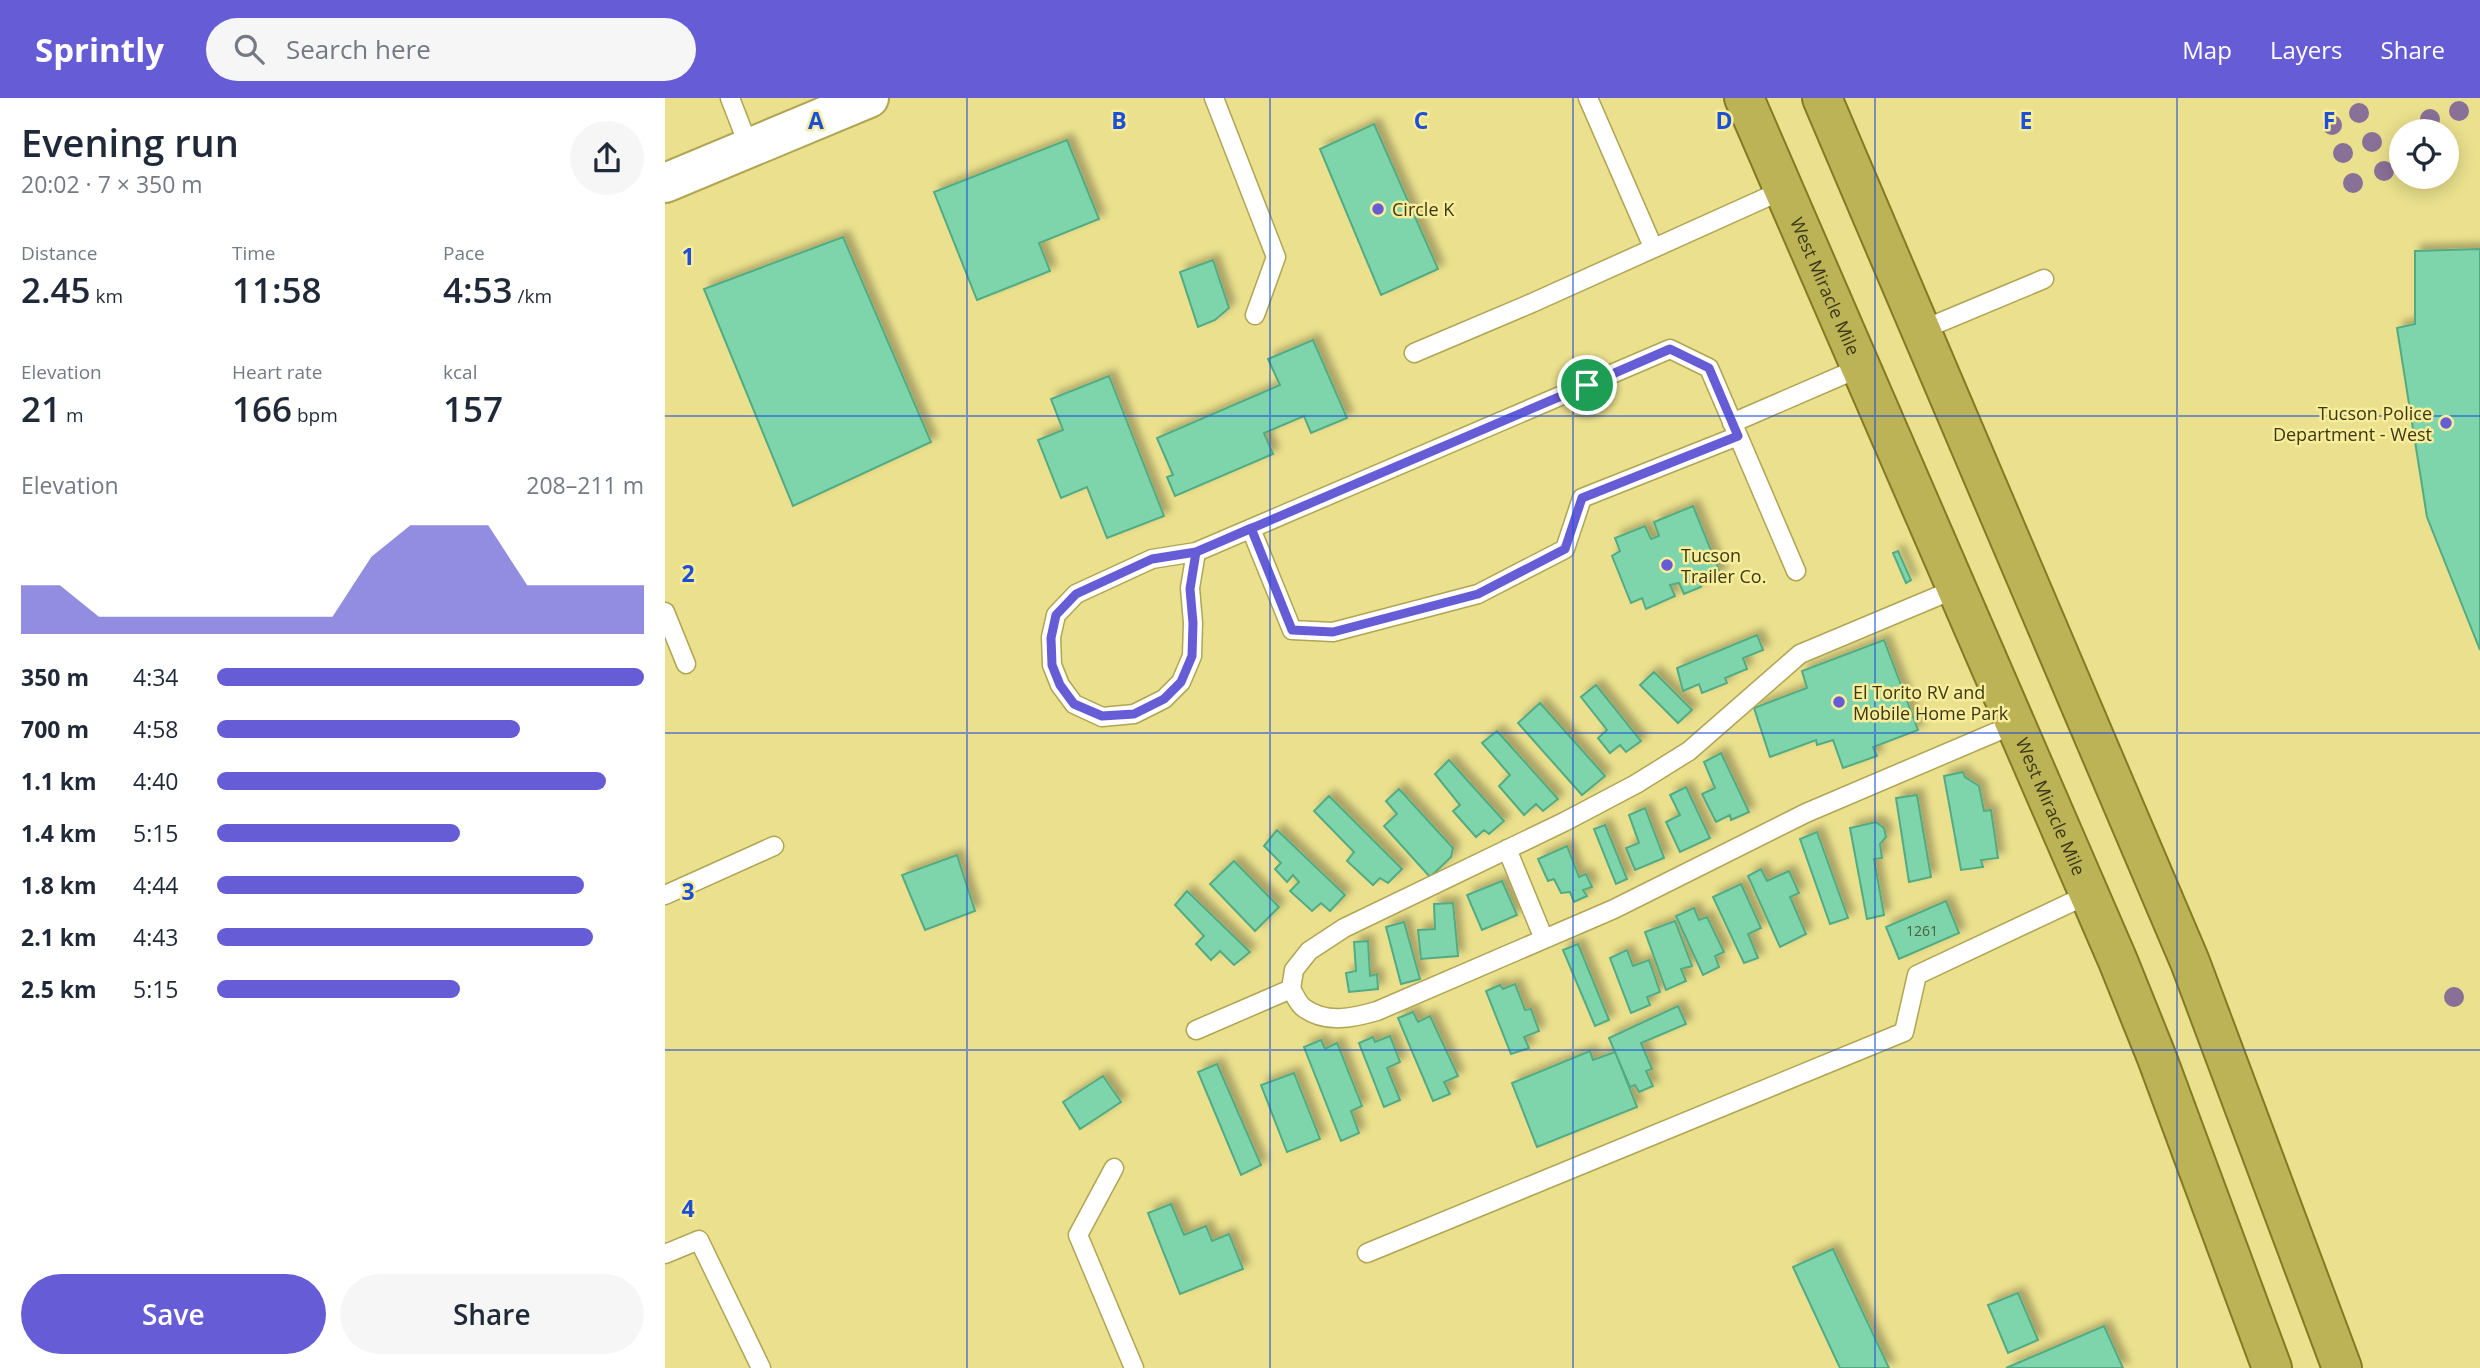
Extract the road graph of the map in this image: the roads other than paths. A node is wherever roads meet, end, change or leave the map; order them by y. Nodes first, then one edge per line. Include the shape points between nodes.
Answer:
1 (730, 98) edge
2 (869, 98) edge
3 (1214, 98) edge
4 (1588, 98) edge
5 (1744, 98) edge
6 (1822, 98) edge
7 (821, 108) edge
8 (749, 147) junction
9 (665, 183) edge
10 (1783, 190) junction
11 (1653, 247) junction
12 (2044, 279) dead end
13 (1255, 315) dead end
14 (1921, 330) junction
15 (1414, 353) dead end
16 (1859, 368) junction
17 (1735, 430) junction
18 (1251, 528) junction
19 (1196, 552) junction
20 (1796, 571) dead end
21 (1955, 589) junction
22 (665, 612) edge
23 (686, 664) dead end
24 (2015, 724) junction
25 (774, 846) dead end
26 (1507, 849) junction
27 (2089, 894) junction
28 (665, 895) edge
29 (1544, 939) junction
30 (1291, 989) junction
31 (1196, 1030) dead end
32 (1114, 1168) dead end
33 (1367, 1253) dead end
34 (665, 1254) edge
35 (761, 1368) edge
36 (1134, 1368) edge
37 (2272, 1368) edge
38 (2342, 1368) edge

1 - 8 lane
2 - 7 street
3 - 13 lane via 1276,257
4 - 11 lane
5 - 10 highway, West Miracle Mile
6 - 14 highway
7 - 8 street
8 - 9 street
10 - 11 lane
10 - 16 highway, West Miracle Mile
11 - 15 lane
12 - 14 lane
14 - 38 highway via 2190,962
16 - 17 lane
16 - 21 highway, West Miracle Mile
17 - 18 lane via 1709,368 1670,349
17 - 18 lane via 1582,498 1565,549 1478,594 1333,632 1292,630
17 - 20 lane
18 - 19 lane
19 - 19 lane via 1190,589 1192,656 1181,682 1164,699 1134,714 1102,716 1074,704 1052,665 1056,615 1076,594 1152,559
21 - 24 highway, West Miracle Mile
21 - 26 lane via 1800,654 1689,751 1636,784
22 - 23 lane
24 - 27 highway, West Miracle Mile
24 - 29 lane via 1806,813
25 - 28 lane
26 - 29 lane
26 - 30 lane via 1309,950 1294,970
27 - 33 lane via 1917,975 1904,1032
27 - 37 highway, West Miracle Mile via 2157,1058
29 - 30 lane via 1377,1010 1344,1018 1323,1017 1302,1007
30 - 31 lane
32 - 36 lane via 1078,1235
34 - 35 lane via 699,1240

